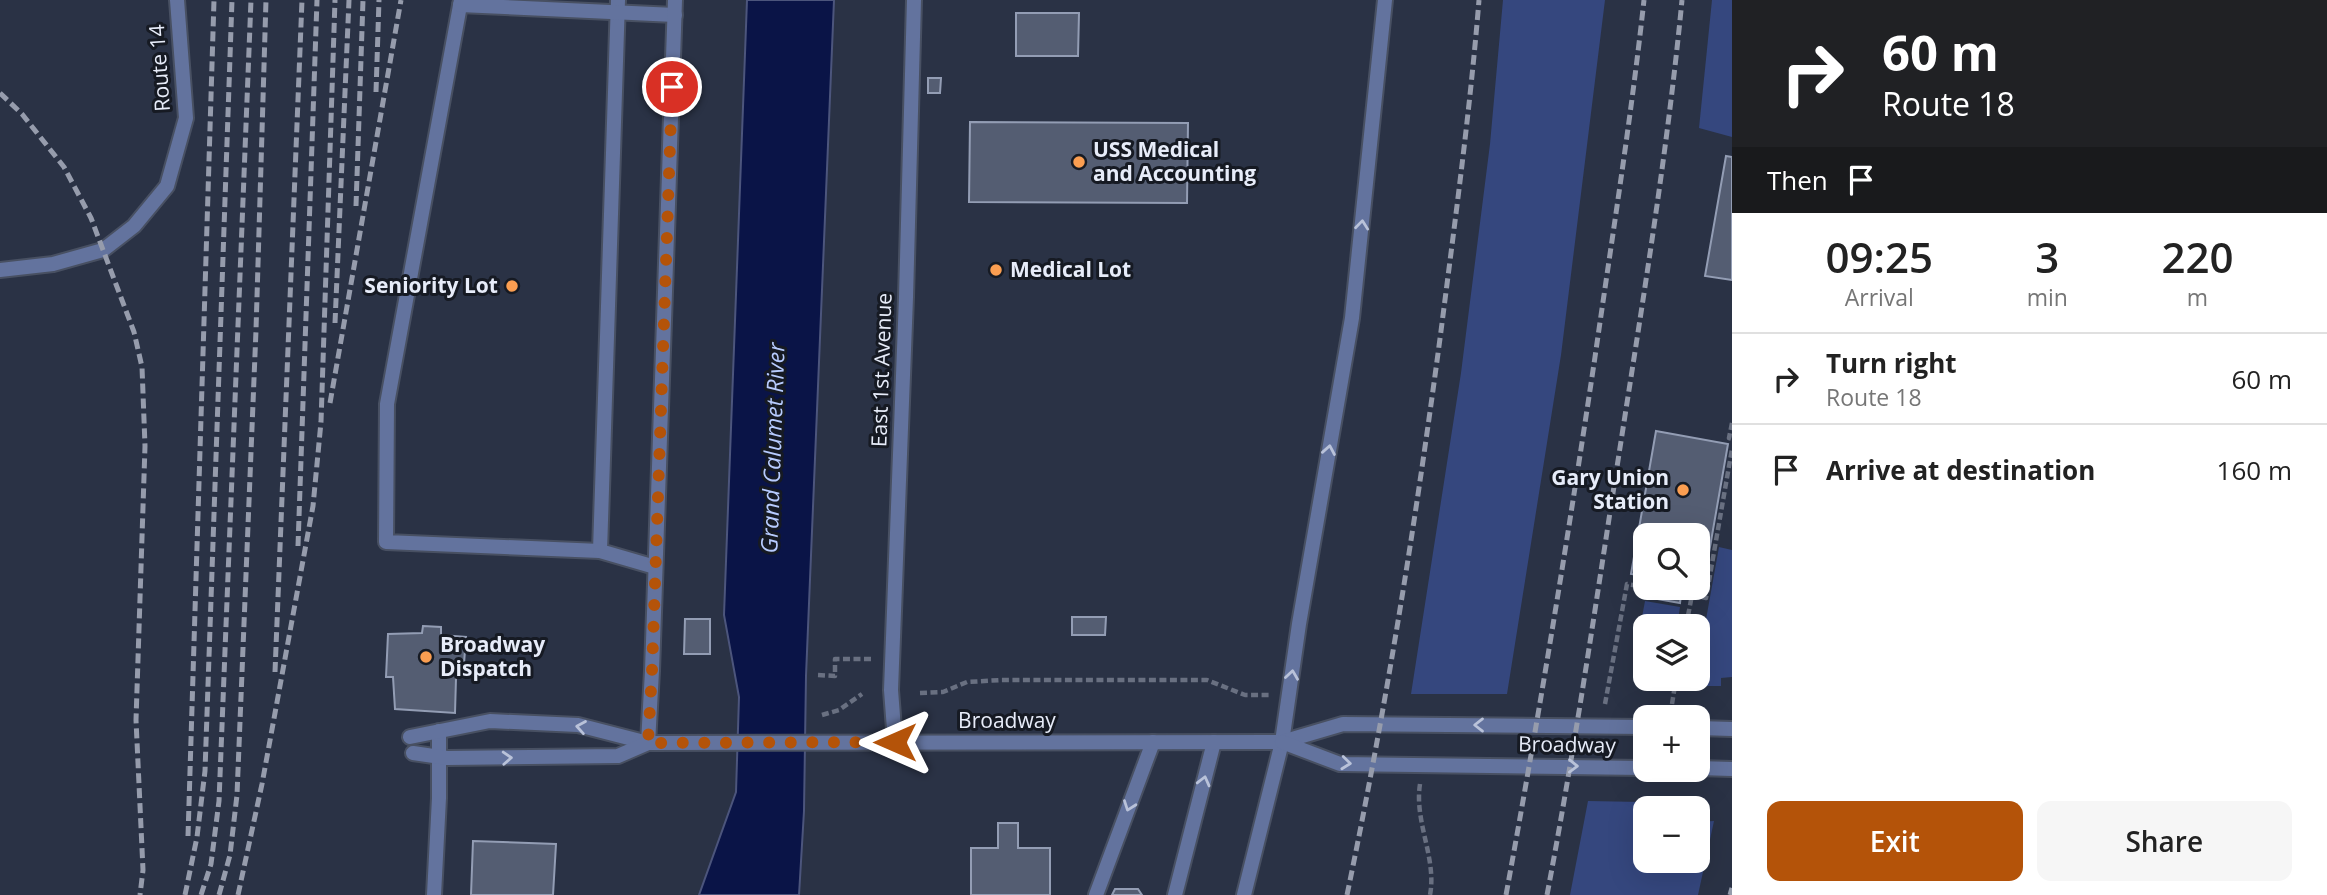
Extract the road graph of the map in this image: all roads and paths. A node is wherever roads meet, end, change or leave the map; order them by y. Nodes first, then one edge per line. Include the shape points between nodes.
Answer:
1 (177, 0) edge
2 (914, 0) edge
3 (1385, 0) edge
4 (461, 2) edge
5 (618, 6) edge
6 (675, 7) edge
7 (0, 270) edge
8 (1732, 423) edge
9 (1732, 439) edge
10 (1732, 449) edge
11 (600, 551) junction
12 (655, 567) junction
13 (1710, 575) edge
14 (1633, 585) edge
15 (871, 659) dead end
16 (818, 675) dead end
17 (1674, 691) edge
18 (920, 693) dead end
19 (862, 694) dead end
20 (1289, 695) junction
21 (1605, 704) dead end
22 (1672, 704) dead end
23 (821, 715) dead end
24 (1633, 727) edge
25 (1710, 728) edge
26 (1732, 729) edge
27 (439, 731) junction
28 (410, 737) dead end
29 (895, 742) junction
30 (1153, 742) junction
31 (1214, 742) junction
32 (1282, 742) junction
33 (648, 743) junction
34 (413, 753) dead end
35 (439, 757) junction
36 (1424, 765) junction
37 (1633, 768) edge
38 (1710, 768) edge
39 (1732, 769) edge
40 (434, 895) edge
41 (1096, 895) edge
42 (1175, 895) edge
43 (1244, 895) edge
44 (1430, 895) edge

1 - 7 street, Route 14 via 186,118 167,186 134,226 103,250 53,264
2 - 29 street, East 1st Avenue via 891,690
20 -> 3 street via 1352,318
4 - 5 street
4 - 11 street via 387,404 386,542
5 - 6 street
5 - 11 street
6 - 12 street
8 - 9 path
10 - 13 path
11 - 12 street
12 - 33 street
14 - 21 path via 1627,584
15 - 16 path via 835,659 835,676
17 - 22 path
18 - 20 path via 1001,680 1208,680 1245,695
19 - 23 path via 839,710
20 - 32 street
24 -> 32 street, Broadway via 1343,724
25 - 26 street
27 - 28 street, Broadway
33 -> 27 street, Broadway via 578,725 490,721
27 - 35 street
29 - 30 street, Broadway
29 - 33 street, Broadway
30 - 31 street, Broadway
30 -> 41 street
31 - 32 street, Broadway
42 -> 31 street
32 -> 36 street, Broadway via 1340,764
32 - 43 street
35 -> 33 street, Broadway via 618,755
34 - 35 street, Broadway
35 - 40 street
36 -> 37 street, Broadway
36 - 44 path via 1418,799 1433,880
38 - 39 street

